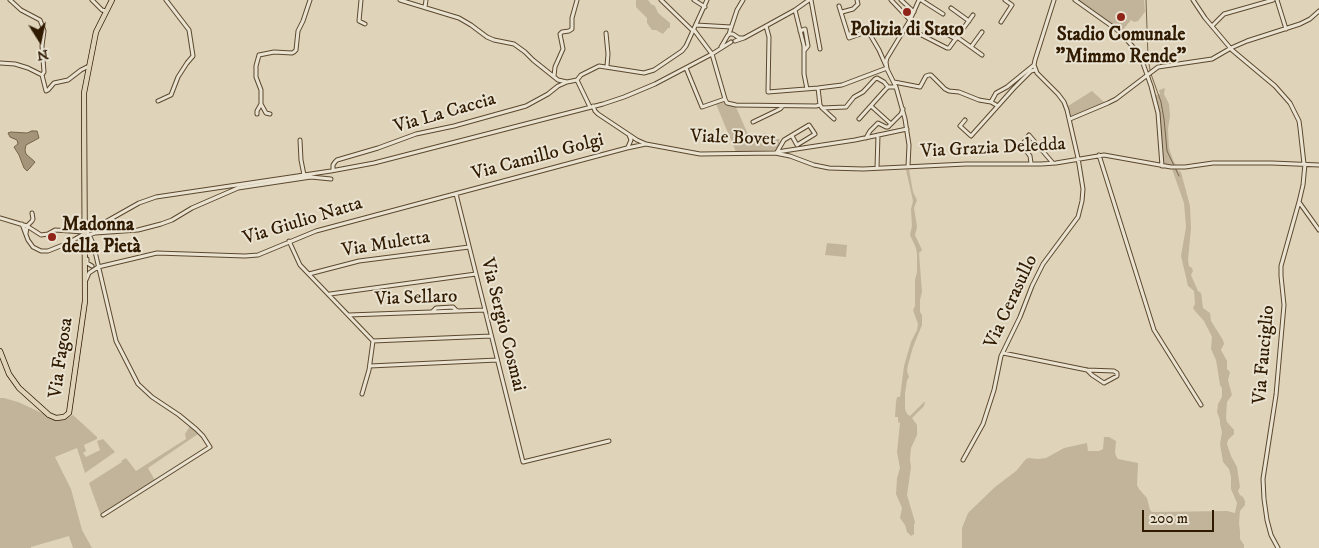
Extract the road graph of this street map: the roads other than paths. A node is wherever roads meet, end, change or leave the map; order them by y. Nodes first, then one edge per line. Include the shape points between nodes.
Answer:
1 (10, 0) edge
2 (92, 0) edge
3 (112, 0) edge
4 (166, 0) edge
5 (310, 0) edge
6 (361, 0) edge
7 (402, 0) edge
8 (426, 0) edge
9 (577, 0) edge
10 (661, 0) edge
11 (694, 0) edge
12 (707, 0) edge
13 (743, 0) edge
14 (808, 0) edge
15 (857, 0) edge
16 (891, 0) edge
17 (901, 0) edge
18 (920, 0) edge
19 (1005, 0) edge
20 (1054, 0) edge
21 (1075, 0) edge
22 (1193, 0) edge
23 (1275, 0) edge
24 (839, 6) dead end
25 (907, 6) junction
26 (425, 7) junction
27 (704, 7) junction
28 (951, 8) dead end
29 (794, 10) junction
30 (106, 11) junction
31 (901, 11) junction
32 (1319, 11) edge
33 (842, 12) junction
34 (914, 12) junction
35 (943, 14) dead end
36 (973, 15) dead end
37 (910, 20) junction
38 (969, 21) junction
39 (1002, 22) dead end
40 (365, 24) dead end
41 (732, 25) junction
42 (696, 26) junction
43 (766, 26) junction
44 (1212, 26) junction
45 (906, 27) junction
46 (937, 29) dead end
47 (1286, 29) junction
48 (694, 31) junction
49 (982, 32) dead end
50 (606, 33) dead end
51 (729, 34) junction
52 (734, 35) junction
53 (727, 38) junction
54 (744, 38) junction
55 (957, 38) junction
56 (733, 41) junction
57 (971, 47) junction
58 (1231, 48) junction
59 (820, 49) dead end
60 (718, 50) junction
61 (712, 54) junction
62 (982, 55) dead end
63 (0, 63) edge
64 (1033, 65) junction
65 (89, 66) junction
66 (607, 66) junction
67 (686, 68) junction
68 (887, 68) junction
69 (1035, 70) junction
70 (1031, 71) junction
71 (42, 75) junction
72 (1147, 75) junction
73 (554, 76) junction
74 (577, 80) junction
75 (567, 82) junction
76 (894, 82) junction
77 (888, 87) junction
78 (896, 87) junction
79 (818, 88) junction
80 (807, 89) junction
81 (725, 99) junction
82 (158, 101) dead end
83 (991, 102) junction
84 (261, 104) junction
85 (784, 106) junction
86 (871, 106) junction
87 (998, 106) junction
88 (591, 107) junction
89 (821, 107) junction
90 (903, 108) junction
91 (256, 114) dead end
92 (270, 114) dead end
93 (834, 119) dead end
94 (859, 119) dead end
95 (1070, 119) junction
96 (965, 120) dead end
97 (753, 122) dead end
98 (891, 124) junction
99 (907, 128) junction
100 (628, 134) junction
101 (878, 135) junction
102 (792, 136) junction
103 (866, 138) junction
104 (300, 140) dead end
105 (782, 142) junction
106 (646, 144) junction
107 (627, 148) junction
108 (795, 149) junction
109 (786, 151) junction
110 (775, 153) junction
111 (1099, 155) junction
112 (790, 156) junction
113 (1078, 158) junction
114 (1031, 163) junction
115 (1053, 163) junction
116 (1305, 164) junction
117 (1319, 165) edge
118 (908, 166) junction
119 (1162, 166) junction
120 (877, 168) junction
121 (334, 170) junction
122 (304, 175) junction
123 (332, 180) dead end
124 (456, 194) junction
125 (1299, 202) junction
126 (32, 213) dead end
127 (0, 218) edge
128 (22, 224) junction
129 (27, 226) junction
130 (1319, 230) edge
131 (25, 234) junction
132 (87, 234) junction
133 (289, 241) junction
134 (468, 247) junction
135 (85, 254) junction
136 (98, 267) junction
137 (92, 268) junction
138 (85, 269) junction
139 (309, 274) junction
140 (476, 274) junction
141 (86, 282) junction
142 (329, 294) junction
143 (484, 310) junction
144 (349, 315) junction
145 (491, 336) junction
146 (373, 341) junction
147 (0, 351) edge
148 (1003, 352) junction
149 (497, 360) junction
150 (370, 366) junction
151 (1087, 370) junction
152 (362, 394) dead end
153 (1201, 405) dead end
154 (609, 441) dead end
155 (963, 460) dead end
156 (103, 515) dead end
157 (1278, 548) edge

1 - 71 street via 40,20 44,31
2 - 30 street
3 - 30 main road, Via Fagosa
4 - 82 street via 189,30 192,58 171,95
5 - 84 street via 298,31 296,50 258,55 256,77
6 - 40 street via 359,21
7 - 26 street
8 - 26 street
9 - 73 street via 572,29 560,34 563,49
10 - 48 street
11 - 27 street
12 - 27 street
13 - 41 street
14 - 29 street
14 - 59 street
15 - 33 street via 854,9
16 - 31 street
17 - 25 street
18 - 34 street
18 - 35 street
19 - 39 street via 1012,5
20 - 64 street
21 - 72 street via 1120,32 1140,55
22 - 44 street, Via Fauciglio
23 - 44 street via 1224,14
23 - 47 street
24 - 33 street
25 - 31 street
25 - 34 street
26 - 73 street via 471,24 494,40 514,44
27 - 42 street
28 - 38 street
29 - 43 street
29 - 80 street via 804,51
30 - 65 main road, Via Fagosa via 96,32
31 - 37 street
32 - 47 street via 1310,19
33 - 68 street via 849,38 869,33
34 - 37 street
36 - 38 street
37 - 45 street
38 - 55 street
41 - 42 street
41 - 51 street
41 - 52 street
42 - 48 street
43 - 54 street
43 - 80 street via 769,37 768,92
44 - 58 street, Via Fauciglio
45 - 55 street via 947,48
45 - 68 street via 886,62
46 - 55 street
47 - 58 street
48 - 61 street
48 - 66 street via 682,51 654,70 644,73
49 - 57 street
50 - 66 street
51 - 52 street
51 - 53 street
52 - 54 street
52 - 56 street
53 - 56 street via 729,42
53 - 60 street
54 - 56 street
55 - 57 street
56 - 60 street
57 - 62 street
58 - 72 street via 1212,59 1161,66
58 - 116 street, Via Fauciglio via 1276,86 1290,103 1299,121
60 - 61 street
61 - 67 street
61 - 81 street
63 - 71 street via 15,64
64 - 69 street
64 - 70 street
64 - 83 street via 996,93
65 - 71 street via 68,80 54,83 46,91
65 - 132 main road, Via Fagosa via 84,102
66 - 74 street via 595,67
67 - 81 street via 702,107
67 - 88 street via 640,91
68 - 76 street
68 - 79 street via 842,85
69 - 70 street
69 - 95 street, Via Cerasullo via 1064,102
70 - 87 street
72 - 95 street via 1118,98
72 - 119 street via 1158,113
73 - 75 street
74 - 75 street
74 - 88 street
75 - 121 street, Via La Caccia via 526,106 416,134 337,160
76 - 78 street
76 - 83 street via 920,87 929,74 949,91
77 - 78 street
77 - 86 street
77 - 89 street via 877,78 846,107
78 - 90 street
79 - 80 street
79 - 89 street
81 - 85 street via 727,103 736,105
83 - 87 street
84 - 91 street
84 - 92 street
85 - 89 street
85 - 97 street
86 - 94 street
86 - 98 street
87 - 96 street via 971,136 960,126
88 - 100 street
88 - 121 street via 374,163
89 - 93 street
90 - 98 street
90 - 99 street
95 - 113 street, Via Cerasullo
98 - 103 street via 886,127 878,123
99 - 101 street
99 - 118 street
100 - 106 street
100 - 107 street via 631,140
101 - 103 street
101 - 120 street
102 - 102 street via 809,125 815,134 797,145
102 - 105 street
103 - 108 street
104 - 122 street
105 - 109 street
105 - 110 street
106 - 107 street, Via Camillo Golgi
106 - 110 street, Viale Bovet via 700,154
107 - 124 street, Via Camillo Golgi
108 - 109 street
108 - 112 street via 789,153
109 - 110 street
110 - 112 street, Viale Bovet
111 - 113 street, Via Grazia Deledda
111 - 119 street, Via Grazia Deledda
111 - 153 street via 1154,330
112 - 120 street, Viale Bovet via 825,168
113 - 115 street, Via Grazia Deledda
113 - 148 street, Via Cerasullo via 1083,194 1078,217 1043,264
114 - 115 street, Via Grazia Deledda
114 - 115 street via 1022,145 1029,135
114 - 118 street, Via Grazia Deledda
116 - 117 street, Via Grazia Deledda
116 - 119 street, Via Grazia Deledda
116 - 125 street, Via Fauciglio
118 - 120 street, Via Grazia Deledda
121 - 122 street
122 - 132 street via 156,197 139,203
123 - 132 street via 310,177 238,188 161,224 138,230
124 - 133 street, Via Giulio Natta
124 - 134 street, Via Sergio Cosmai
125 - 130 street
125 - 157 street, Via Fauciglio via 1281,266 1284,305 1276,395 1263,479 1267,520
126 - 129 street via 33,219
127 - 128 street
128 - 129 street
128 - 131 street
129 - 131 street
129 - 132 street via 41,235 55,230
131 - 132 street via 33,247 44,252
132 - 135 main road, Via Fagosa
132 - 136 street via 93,243
133 - 136 street, Via Giulio Natta via 252,256 157,253
133 - 139 street via 300,265
134 - 139 street, Via Muletta via 359,261
134 - 140 street, Via Sergio Cosmai
135 - 137 street
135 - 138 main road, Via Fagosa
136 - 137 street
136 - 156 street via 116,341 138,384 152,398 185,420 210,447
137 - 138 street
137 - 141 street
138 - 141 main road, Via Fagosa
139 - 142 street
140 - 142 street
140 - 143 street, Via Sergio Cosmai
141 - 147 main road, Via Fagosa via 69,413 56,418 49,415 19,388 9,374
142 - 144 street
143 - 144 street, Via Sellaro
143 - 145 street, Via Sergio Cosmai
144 - 146 street
145 - 146 street
145 - 149 street, Via Sergio Cosmai
146 - 150 street
148 - 151 street
148 - 155 street, Via Cerasullo via 983,424
149 - 150 street
149 - 154 street, Via Sergio Cosmai via 522,462
150 - 152 street
151 - 151 street via 1104,384 1117,376 1114,371

